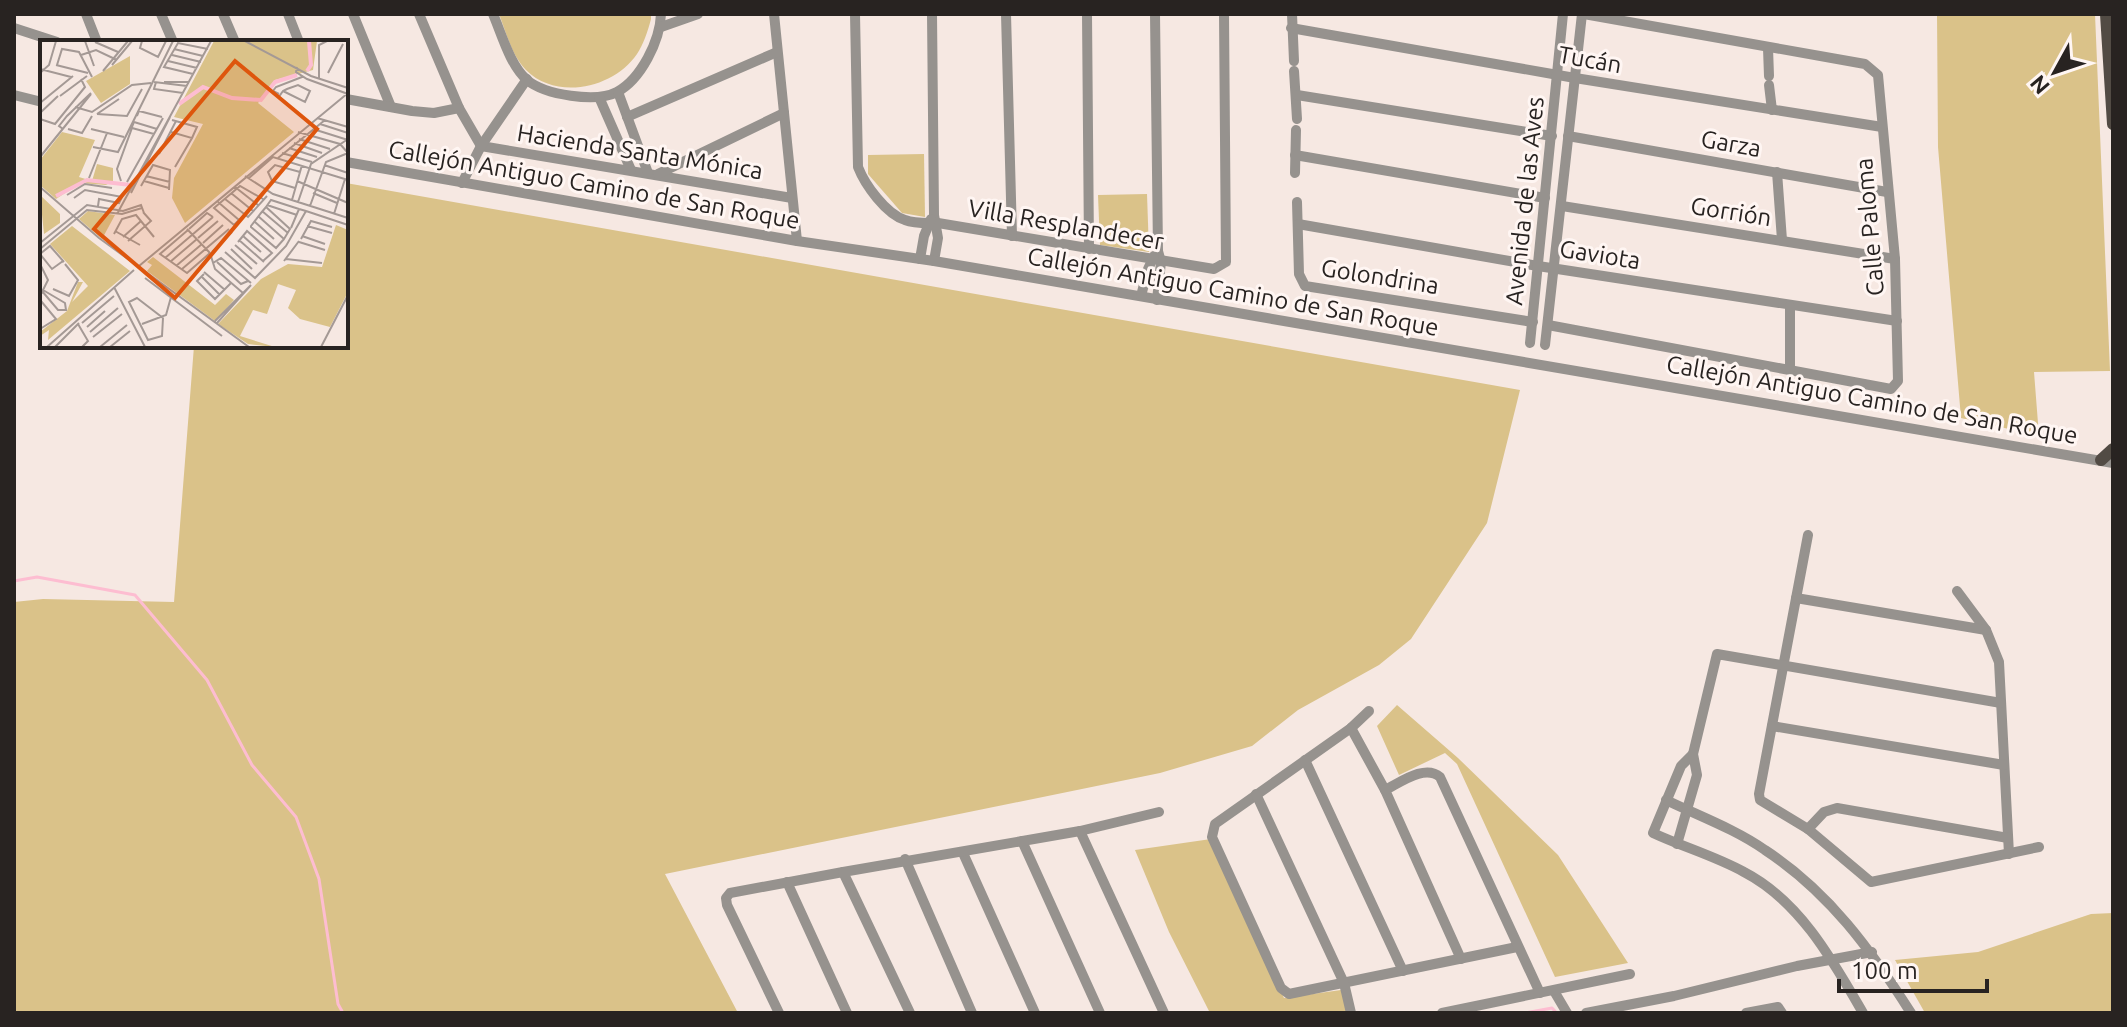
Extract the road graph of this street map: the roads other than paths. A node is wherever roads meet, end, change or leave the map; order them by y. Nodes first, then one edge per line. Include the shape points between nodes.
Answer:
1 (86, 14) edge
2 (161, 14) edge
3 (223, 14) edge
4 (288, 14) edge
5 (353, 14) edge
6 (419, 14) edge
7 (493, 14) edge
8 (661, 14) edge
9 (698, 14) edge
10 (774, 14) edge
11 (855, 14) edge
12 (932, 14) edge
13 (1006, 14) edge
14 (1087, 14) edge
15 (1155, 14) edge
16 (1224, 14) edge
17 (1292, 14) edge
18 (1563, 14) edge
19 (1583, 14) edge
20 (2106, 14) edge
21 (14, 16) edge
22 (661, 27) junction
23 (1291, 28) junction
24 (17, 29) edge
25 (51, 40) edge
26 (96, 40) edge
27 (172, 40) edge
28 (234, 40) edge
29 (298, 40) edge
30 (1768, 48) junction
31 (777, 52) junction
32 (1558, 74) junction
33 (1575, 78) junction
34 (527, 79) junction
35 (618, 92) junction
36 (14, 95) edge
37 (1297, 95) junction
38 (599, 97) junction
39 (348, 99) edge
40 (40, 102) edge
41 (391, 107) junction
42 (459, 108) junction
43 (1772, 110) junction
44 (784, 113) junction
45 (627, 117) junction
46 (2113, 124) edge
47 (1882, 127) junction
48 (1552, 136) junction
49 (1568, 136) junction
50 (481, 146) junction
51 (1295, 155) junction
52 (348, 162) edge
53 (631, 170) junction
54 (1777, 172) junction
55 (653, 173) junction
56 (1295, 173) dead end
57 (462, 183) junction
58 (1887, 192) junction
59 (792, 198) junction
60 (1545, 198) junction
61 (1297, 202) dead end
62 (1562, 206) junction
63 (934, 220) junction
64 (1298, 224) junction
65 (1012, 236) junction
66 (1782, 240) junction
67 (797, 241) junction
68 (1089, 249) junction
69 (1157, 258) junction
70 (920, 259) junction
71 (1895, 259) junction
72 (934, 261) junction
73 (1538, 266) junction
74 (1555, 268) junction
75 (1141, 296) junction
76 (1157, 300) junction
77 (1790, 306) junction
78 (1897, 321) junction
79 (1533, 322) junction
80 (1548, 325) junction
81 (1530, 343) dead end
82 (1545, 345) dead end
83 (1790, 369) junction
84 (2113, 449) edge
85 (2107, 461) edge
86 (1808, 535) dead end
87 (1957, 591) dead end
88 (1796, 598) junction
89 (1986, 630) junction
90 (1783, 666) junction
91 (2001, 703) junction
92 (1369, 711) dead end
93 (1772, 726) junction
94 (1351, 728) junction
95 (1693, 754) junction
96 (1305, 760) junction
97 (2004, 765) junction
98 (1385, 790) junction
99 (1256, 794) junction
100 (1666, 800) junction
101 (1687, 810) junction
102 (1159, 812) dead end
103 (1808, 829) junction
104 (1080, 831) junction
105 (2008, 838) junction
106 (1022, 841) junction
107 (1677, 844) junction
108 (2039, 847) dead end
109 (963, 853) junction
110 (2009, 854) junction
111 (905, 859) junction
112 (843, 872) junction
113 (787, 882) junction
114 (1517, 947) junction
115 (1872, 952) junction
116 (1461, 959) junction
117 (1832, 959) junction
118 (1403, 971) junction
119 (1630, 974) dead end
120 (1344, 983) junction
121 (1554, 991) junction
122 (1540, 993) junction
123 (779, 1013) edge
124 (847, 1013) edge
125 (910, 1013) edge
126 (972, 1013) edge
127 (1035, 1013) edge
128 (1100, 1013) edge
129 (1164, 1013) edge
130 (1351, 1013) edge
131 (1442, 1013) edge
132 (1567, 1013) edge
133 (1586, 1013) edge
134 (1746, 1013) edge
135 (1782, 1013) edge
136 (1863, 1013) edge
137 (1911, 1013) edge

1 - 26 street
2 - 27 street
3 - 28 street
4 - 29 street
5 - 41 street
6 - 42 street
7 - 34 street via 514,63
8 - 22 street
9 - 22 street
10 - 31 street
11 - 63 street, Villa Resplandecer via 858,167 867,185 906,221
12 - 63 street
13 - 65 street
14 - 68 street
15 - 69 street
16 - 69 street, Villa Resplandecer via 1226,262 1219,268
17 - 23 street
18 - 32 street, Avenida de las Aves
19 - 30 street
19 - 33 street, Avenida de las Aves
20 - 46 main road
21 - 24 street
22 - 35 street via 651,54
23 - 32 street, Tucán
23 - 37 street
24 - 25 street
30 - 43 street
30 - 47 street, Calle Paloma via 1865,64 1878,75
31 - 44 street
31 - 45 street
32 - 33 street, Tucán
32 - 48 street, Avenida de las Aves
33 - 43 street, Tucán
33 - 49 street, Avenida de las Aves
34 - 38 street via 566,95
34 - 50 street
35 - 38 street
35 - 45 street
36 - 40 street
37 - 48 street
37 - 51 street
38 - 53 street
39 - 41 street
41 - 42 street via 434,113
42 - 50 street
43 - 47 street, Tucán
44 - 55 street
44 - 59 street
45 - 55 street
47 - 58 street, Calle Paloma
48 - 60 street, Avenida de las Aves
49 - 54 street, Garza
49 - 62 street, Avenida de las Aves
50 - 53 street, Hacienda Santa Mónica
50 - 57 street
51 - 56 street
51 - 60 street
52 - 57 street, Callejón Antiguo Camino de San Roque
53 - 55 street, Hacienda Santa Mónica
54 - 58 street, Garza
54 - 66 street
55 - 59 street, Hacienda Santa Mónica
57 - 67 street, Callejón Antiguo Camino de San Roque
58 - 71 street, Calle Paloma
59 - 67 street
60 - 73 street, Avenida de las Aves
61 - 64 street, Golondrina
62 - 66 street, Gorrión
62 - 74 street, Avenida de las Aves
63 - 65 street, Villa Resplandecer
63 - 70 street
63 - 72 street
64 - 73 street, Gaviota
64 - 79 street, Golondrina via 1299,274 1305,286
65 - 68 street, Villa Resplandecer
66 - 71 street, Gorrión
67 - 70 street, Callejón Antiguo Camino de San Roque
68 - 69 street, Villa Resplandecer
69 - 75 street
69 - 76 street
70 - 72 street, Callejón Antiguo Camino de San Roque
71 - 78 street, Calle Paloma
72 - 75 street, Callejón Antiguo Camino de San Roque
73 - 74 street, Gaviota
73 - 79 street, Avenida de las Aves
74 - 77 street, Gaviota
74 - 80 street, Avenida de las Aves
75 - 76 street, Callejón Antiguo Camino de San Roque
76 - 85 street, Callejón Antiguo Camino de San Roque
77 - 78 street, Gaviota
77 - 83 street
78 - 83 street, Calle Paloma via 1898,381 1891,389
79 - 81 street, Avenida de las Aves
80 - 82 street, Avenida de las Aves
80 - 83 street
84 - 85 main road
86 - 88 street
87 - 89 street
88 - 89 street
88 - 90 street
89 - 91 street via 1999,662
90 - 91 street
90 - 93 street
90 - 95 street via 1717,654
91 - 97 street
92 - 94 street
93 - 97 street
93 - 103 street via 1760,800
94 - 96 street
94 - 98 street
95 - 100 street via 1681,766
95 - 101 street via 1697,775
96 - 99 street
96 - 118 street
97 - 105 street
98 - 114 street via 1424,771 1440,777
98 - 116 street
99 - 120 street
99 - 120 street via 1215,824 1212,837 1281,988 1289,994
100 - 101 street
100 - 107 street via 1653,833
101 - 107 street
101 - 115 street via 1764,849 1802,878
102 - 104 street
103 - 105 street via 1824,812 1837,808
103 - 110 street via 1871,882
104 - 106 street
104 - 129 street
105 - 110 street
106 - 109 street
106 - 128 street
107 - 117 street via 1748,874 1777,896
108 - 110 street
109 - 111 street
109 - 127 street
111 - 112 street
111 - 126 street
112 - 113 street
112 - 125 street
113 - 123 street via 726,898
113 - 124 street
114 - 116 street
114 - 122 street
115 - 117 street
115 - 137 street
116 - 118 street
117 - 133 street
117 - 136 street
118 - 120 street
119 - 121 street
120 - 130 street
121 - 122 street
121 - 132 street
122 - 131 street
134 - 135 street via 1778,1007

